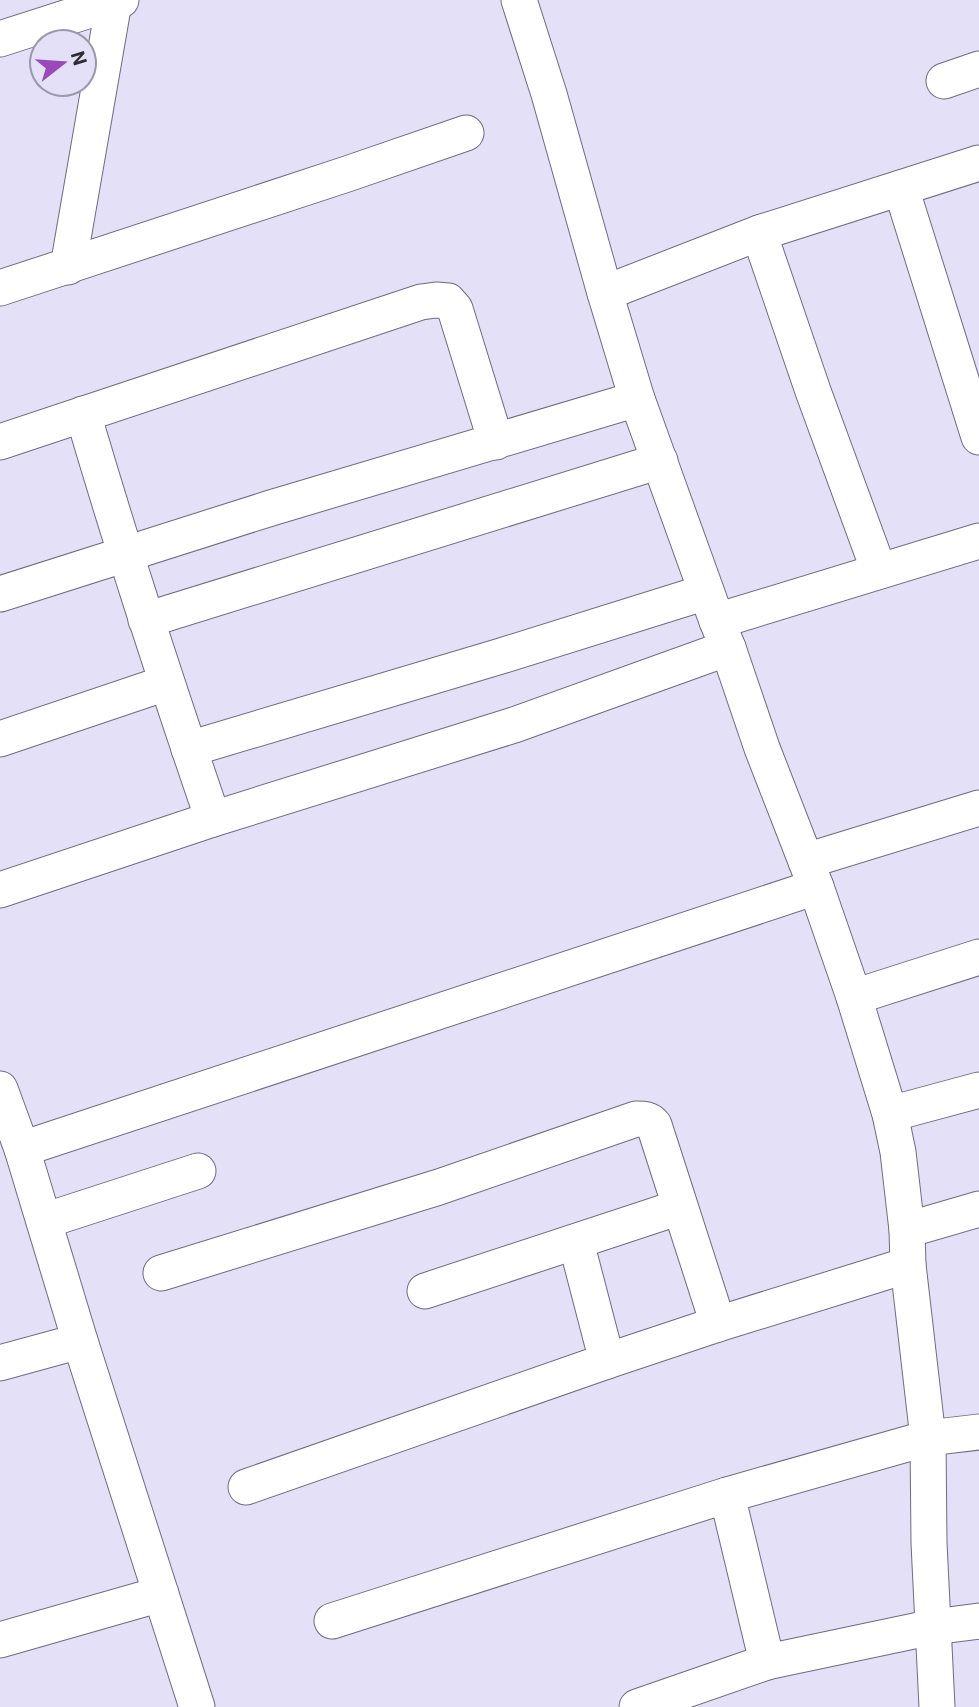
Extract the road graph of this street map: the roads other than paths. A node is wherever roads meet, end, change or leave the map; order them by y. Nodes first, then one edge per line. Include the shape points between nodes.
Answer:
1 (519, 0) edge
2 (117, 1) edge
3 (0, 39) edge
4 (979, 69) edge
5 (944, 81) dead end
6 (466, 133) dead end
7 (979, 163) edge
8 (901, 188) junction
9 (759, 233) junction
10 (68, 267) junction
11 (0, 288) edge
12 (605, 293) junction
13 (637, 399) junction
14 (83, 414) junction
15 (979, 437) edge
16 (0, 442) edge
17 (496, 442) junction
18 (660, 461) junction
19 (979, 541) edge
20 (124, 554) junction
21 (879, 571) junction
22 (0, 594) edge
23 (146, 620) junction
24 (717, 621) junction
25 (166, 683) junction
26 (0, 739) edge
27 (189, 749) junction
28 (979, 808) edge
29 (213, 819) junction
30 (811, 874) junction
31 (0, 890) edge
32 (979, 957) edge
33 (854, 997) junction
34 (0, 1089) edge
35 (979, 1090) edge
36 (890, 1114) junction
37 (22, 1149) junction
38 (198, 1171) dead end
39 (680, 1207) junction
40 (979, 1209) edge
41 (44, 1221) junction
42 (907, 1230) junction
43 (576, 1241) junction
44 (908, 1265) junction
45 (161, 1273) dead end
46 (425, 1291) dead end
47 (718, 1324) junction
48 (80, 1341) junction
49 (607, 1361) junction
50 (0, 1363) edge
51 (979, 1432) edge
52 (928, 1438) junction
53 (246, 1486) dead end
54 (727, 1495) junction
55 (161, 1594) junction
56 (979, 1621) edge
57 (332, 1622) dead end
58 (933, 1627) junction
59 (0, 1640) edge
60 (767, 1662) junction
61 (724, 1692) edge
62 (187, 1704) edge
63 (638, 1707) edge
64 (937, 1707) edge

1 - 12 street
2 - 3 street
2 - 10 street
4 - 5 street
6 - 10 street
7 - 8 street
8 - 9 street
8 - 15 street
9 - 12 street
9 - 21 street
10 - 11 street
12 - 13 street
13 - 17 street
13 - 18 street
14 - 16 street
14 - 17 street via 436,300 448,301 455,309
14 - 20 street
17 - 20 street
18 - 23 street
18 - 24 street
19 - 21 street
20 - 22 street
20 - 23 street
21 - 24 street
23 - 25 street
24 - 27 street via 501,656
24 - 29 street via 513,725
24 - 30 street
25 - 26 street
25 - 27 street
27 - 29 street
28 - 30 street
29 - 31 street
30 - 33 street
30 - 37 street
32 - 33 street
33 - 36 street
34 - 37 street
35 - 36 street
36 - 42 street
37 - 41 street
38 - 41 street
39 - 43 street
39 - 45 street via 654,1125 636,1119 439,1187
39 - 47 street
40 - 42 street
41 - 48 street
42 - 44 street
43 - 46 street
43 - 49 street
44 - 47 street
44 - 52 street
47 - 49 street
48 - 50 street
48 - 55 street
49 - 53 street
51 - 52 street
52 - 54 street
52 - 58 street
54 - 57 street
54 - 60 street
55 - 59 street
55 - 62 street
56 - 58 street
58 - 60 street
58 - 64 street
60 - 61 street
61 - 63 street

